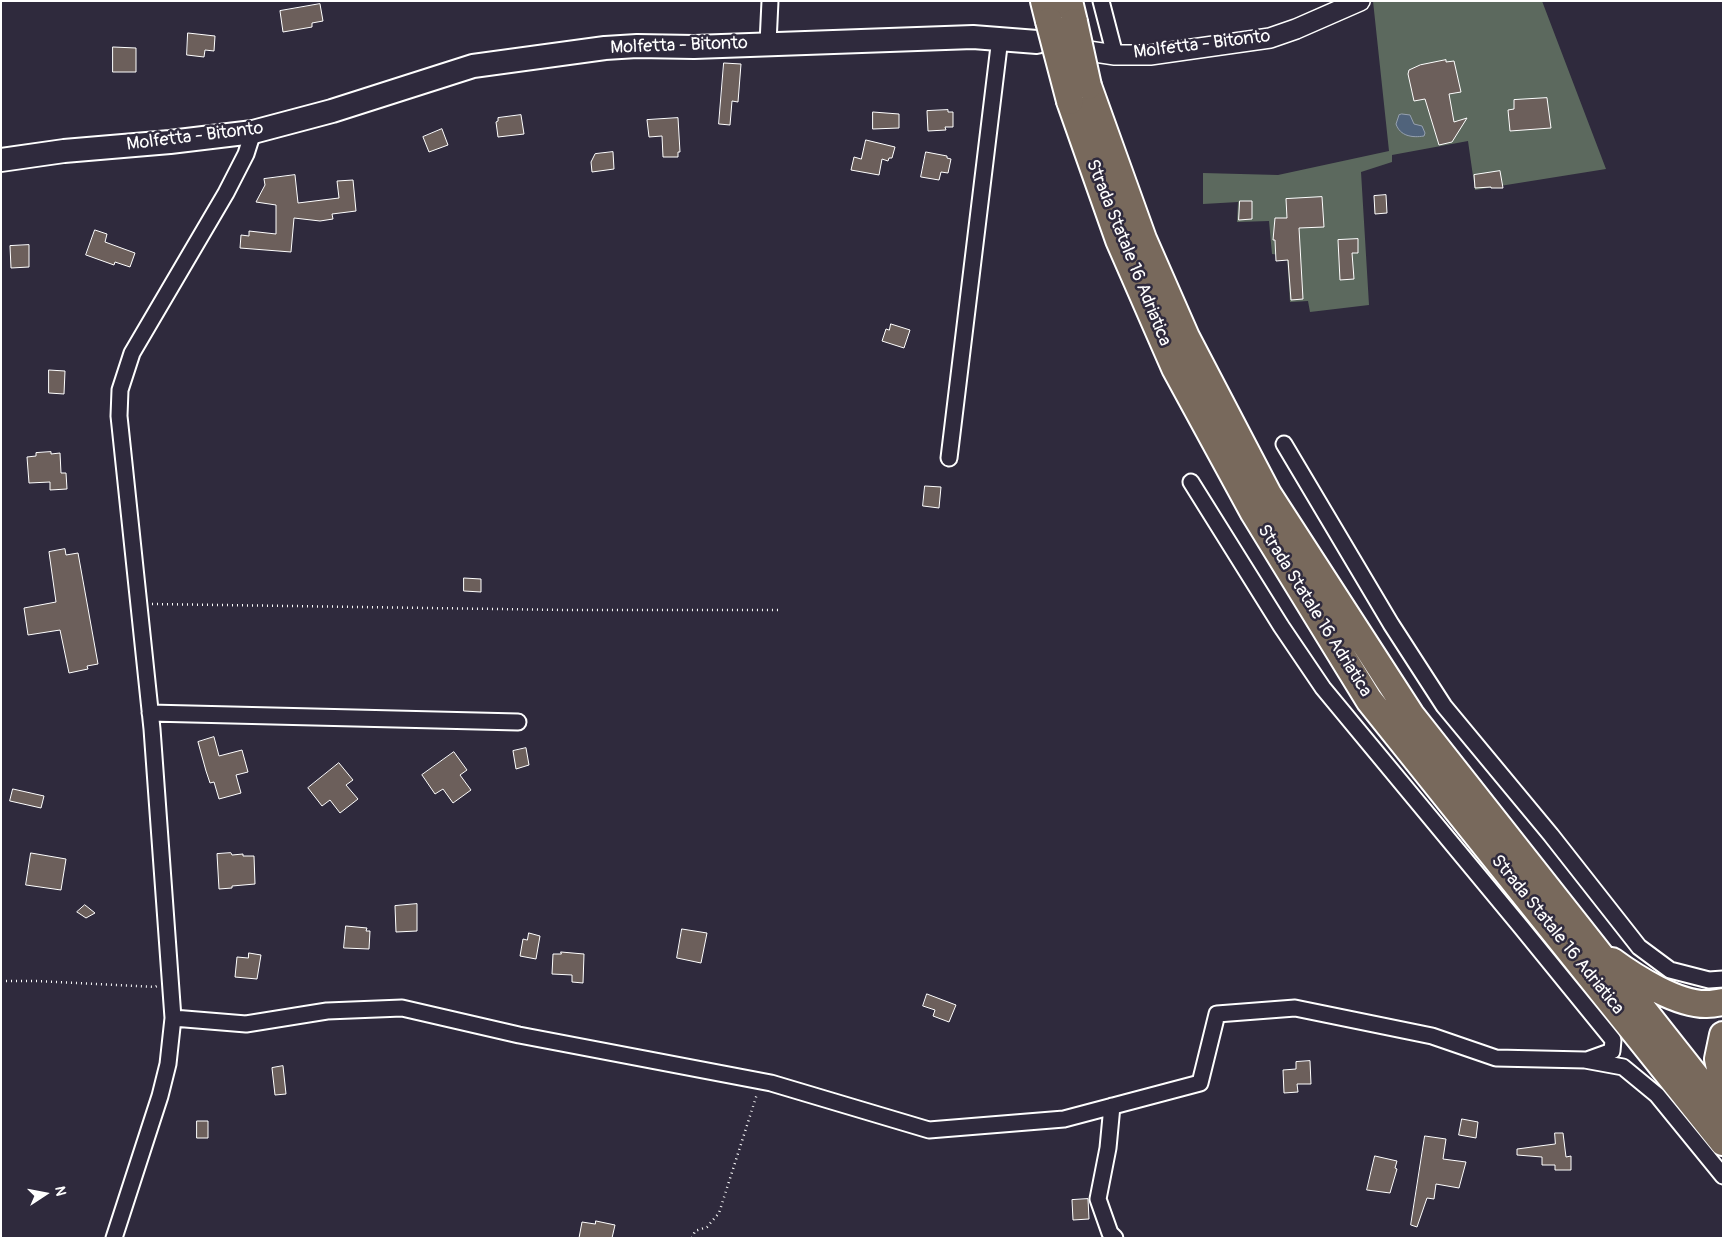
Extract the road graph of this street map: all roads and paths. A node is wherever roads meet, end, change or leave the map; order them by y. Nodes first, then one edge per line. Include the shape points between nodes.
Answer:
1 (770, 1) edge
2 (1101, 1) edge
3 (1360, 1) edge
4 (1055, 18) edge
5 (1000, 38) junction
6 (768, 44) junction
7 (1115, 55) junction
8 (1079, 93) junction
9 (253, 132) junction
10 (1, 160) edge
11 (1284, 444) dead end
12 (949, 458) dead end
13 (1191, 482) dead end
14 (138, 604) junction
15 (780, 610) dead end
16 (150, 713) junction
17 (518, 722) dead end
18 (1592, 946) junction
19 (1723, 979) edge
20 (170, 980) junction
21 (1, 981) edge
22 (1723, 1002) edge
23 (173, 1018) junction
24 (1723, 1035) edge
25 (1585, 1060) junction
26 (761, 1081) junction
27 (1723, 1082) edge
28 (1112, 1106) junction
29 (1723, 1111) edge
30 (1723, 1142) edge
31 (1723, 1176) edge
32 (114, 1238) edge
33 (692, 1238) edge
34 (1115, 1238) edge

1 - 6 street
2 - 7 street
3 - 7 street, Molfetta - Bitonto via 1270,38 1150,55
4 - 5 main road, Molfetta - Bitonto
4 - 7 street, Molfetta - Bitonto
4 - 8 highway, Strada Statale 16 Adriatica, bridge
5 - 6 main road, Molfetta - Bitonto
5 - 12 street
6 - 9 main road, Molfetta - Bitonto via 605,48 473,66 332,111
8 - 18 highway, Strada Statale 16 Adriatica via 1186,337 1268,494 1411,714
8 - 30 highway, Strada Statale 16 Adriatica via 1119,240 1175,368 1254,514 1369,700
9 - 10 main road, Molfetta - Bitonto
9 - 14 street via 246,154 226,193 132,353 120,390
11 - 19 street via 1444,706 1639,947 1670,970 1708,980
13 - 25 street via 1323,688 1613,1040 1612,1051
14 - 15 path
14 - 16 street
16 - 17 street
16 - 20 street
18 - 22 highway via 1623,969 1671,996 1702,1004
18 - 29 highway, Strada Statale 16 Adriatica
20 - 21 path via 155,988
20 - 23 street
23 - 26 street via 246,1024 327,1010 402,1008 519,1035
23 - 32 street via 168,1064 160,1096
24 - 27 highway via 1718,1059
25 - 28 street via 1496,1058 1432,1036 1295,1008 1217,1014 1200,1083
25 - 31 street via 1623,1067 1657,1095
26 - 28 street via 929,1130 1064,1119
26 - 33 path via 719,1213 707,1227 695,1231
28 - 34 street via 1098,1199 1110,1233

